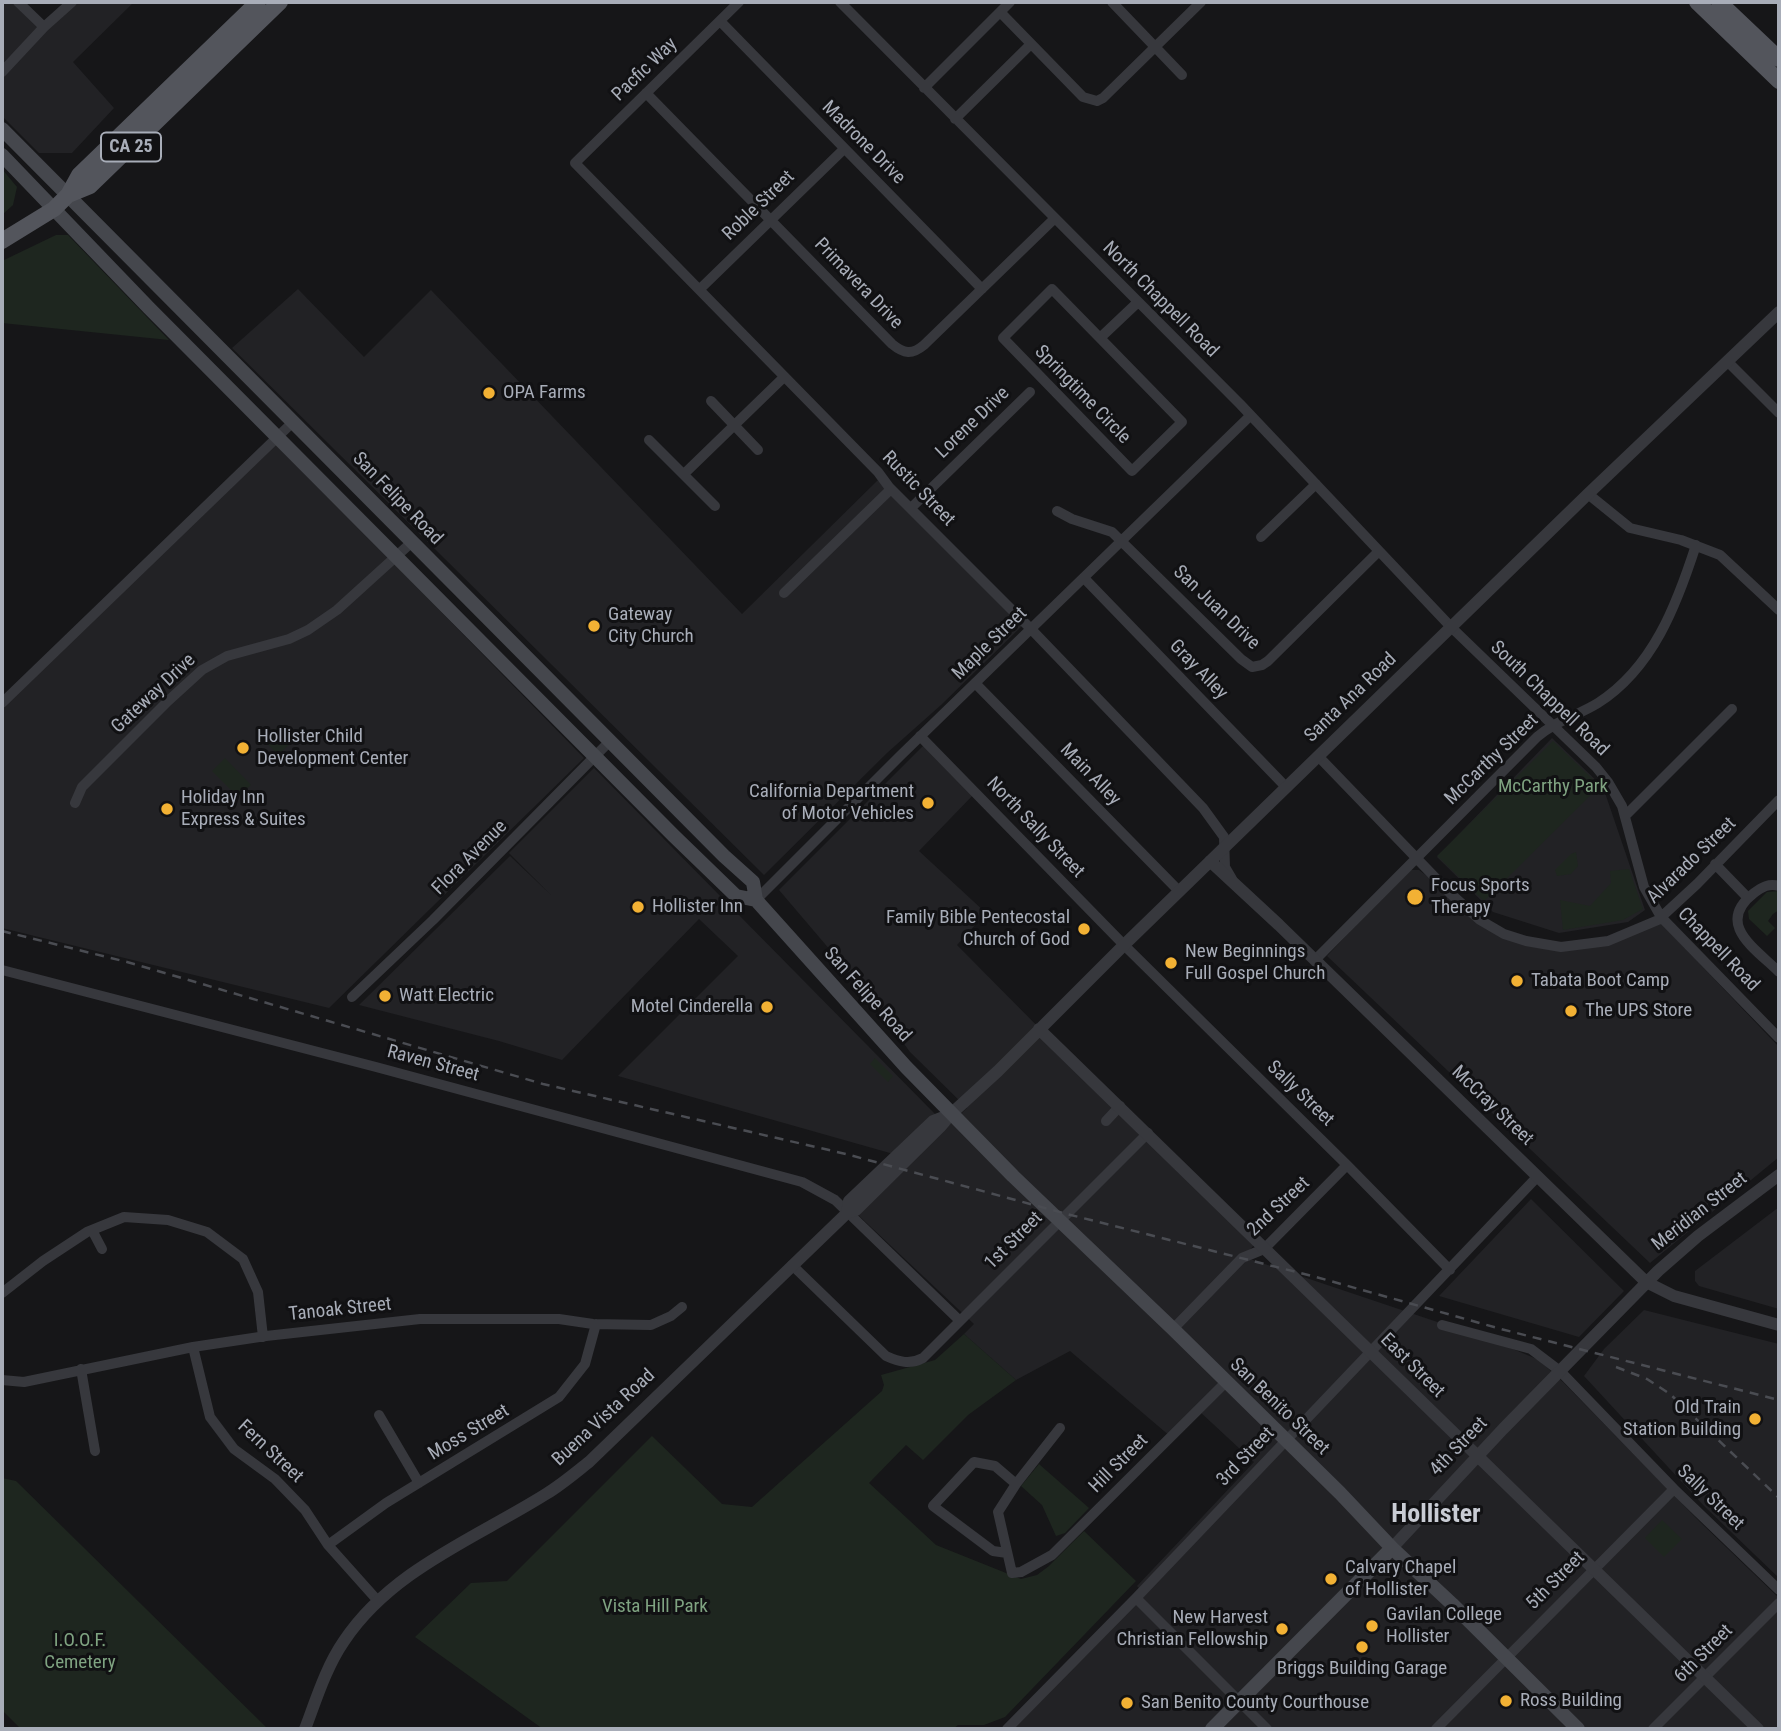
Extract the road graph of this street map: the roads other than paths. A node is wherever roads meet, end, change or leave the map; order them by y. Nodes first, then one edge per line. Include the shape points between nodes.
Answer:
1 (18, 2) edge
2 (72, 2) edge
3 (258, 2) edge
4 (280, 2) edge
5 (740, 2) edge
6 (840, 2) edge
7 (1010, 2) edge
8 (1112, 2) edge
9 (1201, 2) edge
10 (1697, 2) edge
11 (1719, 2) edge
12 (1003, 15) dead end
13 (720, 21) junction
14 (44, 27) junction
15 (1031, 44) junction
16 (1155, 47) junction
17 (1779, 59) edge
18 (2, 72) edge
19 (1182, 75) dead end
20 (1779, 80) edge
21 (924, 88) junction
22 (646, 93) junction
23 (956, 119) junction
24 (2, 129) edge
25 (844, 149) junction
26 (2, 155) edge
27 (575, 163) joint
28 (68, 195) junction
29 (54, 209) junction
30 (770, 219) junction
31 (1054, 219) junction
32 (2, 241) edge
33 (700, 289) junction
34 (982, 289) junction
35 (1137, 303) junction
36 (1779, 312) edge
37 (1100, 338) junction
38 (1728, 362) junction
39 (784, 377) junction
40 (1030, 392) dead end
41 (711, 401) dead end
42 (1779, 413) edge
43 (1251, 416) junction
44 (293, 422) junction
45 (734, 425) junction
46 (278, 436) junction
47 (649, 440) dead end
48 (758, 450) dead end
49 (684, 474) junction
50 (1316, 484) junction
51 (891, 489) junction
52 (1588, 494) junction
53 (715, 506) dead end
54 (911, 508) junction
55 (1057, 511) dead end
56 (1261, 537) dead end
57 (1122, 541) junction
58 (412, 542) junction
59 (1696, 545) junction
60 (1378, 552) junction
61 (395, 556) junction
62 (1084, 578) junction
63 (784, 593) dead end
64 (1779, 610) edge
65 (1451, 627) junction
66 (1031, 629) junction
67 (975, 683) junction
68 (2, 703) edge
69 (1732, 709) dead end
70 (1552, 724) junction
71 (920, 736) junction
72 (610, 741) junction
73 (595, 757) junction
74 (1318, 757) junction
75 (1286, 787) junction
76 (1779, 800) edge
77 (75, 803) dead end
78 (1626, 815) junction
79 (1226, 846) junction
80 (1416, 858) junction
81 (1210, 861) junction
82 (1715, 864) junction
83 (1235, 884) junction
84 (1779, 886) edge
85 (1179, 891) junction
86 (1748, 898) junction
87 (756, 900) junction
88 (1661, 916) junction
89 (1124, 945) junction
90 (1315, 960) junction
91 (2, 970) edge
92 (1779, 972) edge
93 (352, 997) dead end
94 (1039, 1029) junction
95 (1779, 1038) edge
96 (1120, 1106) junction
97 (951, 1114) junction
98 (1106, 1121) dead end
99 (1148, 1133) junction
100 (1347, 1165) junction
101 (1779, 1175) edge
102 (1538, 1176) junction
103 (846, 1213) junction
104 (1060, 1221) junction
105 (92, 1230) junction
106 (1264, 1249) junction
107 (102, 1250) dead end
108 (792, 1265) junction
109 (1450, 1270) junction
110 (1646, 1282) junction
111 (2, 1293) edge
112 (682, 1307) dead end
113 (958, 1320) junction
114 (596, 1324) junction
115 (1442, 1325) dead end
116 (1779, 1325) edge
117 (1173, 1329) junction
118 (262, 1337) junction
119 (192, 1348) junction
120 (1371, 1352) junction
121 (81, 1369) junction
122 (1560, 1371) junction
123 (2, 1380) edge
124 (1226, 1382) junction
125 (379, 1415) dead end
126 (1060, 1428) dead end
127 (1286, 1441) junction
128 (95, 1451) dead end
129 (1477, 1457) junction
130 (419, 1483) junction
131 (1016, 1484) junction
132 (1674, 1489) junction
133 (328, 1545) junction
134 (1392, 1548) junction
135 (1007, 1553) junction
136 (1593, 1569) junction
137 (1779, 1590) edge
138 (1136, 1598) junction
139 (378, 1601) junction
140 (1779, 1603) edge
141 (1505, 1657) junction
142 (1705, 1677) junction
143 (1240, 1701) junction
144 (305, 1729) edge
145 (1007, 1729) edge
146 (1212, 1729) edge
147 (1267, 1729) edge
148 (1436, 1729) edge
149 (1578, 1729) edge
150 (1653, 1729) edge
151 (1758, 1729) edge

1 - 14 street
2 - 14 street
3 - 28 main road, CA 25 via 79,176
4 - 28 main road, CA 25 via 90,186
5 - 13 street, Pacfic Way
6 - 21 street, North Chappell Road
7 - 21 street
8 - 16 street
9 - 16 street
10 - 20 main road
11 - 17 main road
12 - 15 street
13 - 22 street, Pacfic Way
13 - 25 street, Madrone Drive
14 - 18 street
15 - 16 street via 1092,101 1103,98
15 - 23 street
16 - 19 street
21 - 23 street, North Chappell Road
22 - 27 street, Pacfic Way
22 - 30 street, Primavera Drive
23 - 31 street, North Chappell Road
24 - 28 main road, San Felipe Road
25 - 30 street, Roble Street
25 - 34 street, Madrone Drive
26 - 29 main road, San Felipe Road
27 - 33 street, Rustic Street
28 - 29 main road, CA 25
28 - 44 main road, San Felipe Road
29 - 32 main road, CA 25
29 - 46 main road, San Felipe Road
30 - 33 street, Roble Street
30 - 34 street, Primavera Drive via 902,351 914,352 925,345
31 - 34 street, Primavera Drive
31 - 35 street, North Chappell Road
33 - 39 street, Rustic Street
35 - 37 street
35 - 43 street, North Chappell Road
36 - 38 street, Santa Ana Road
37 - 37 street, Springtime Circle via 1052,289 1003,338 1132,471 1182,422
38 - 42 street
38 - 52 street, Santa Ana Road
39 - 45 street
39 - 51 street, Rustic Street
40 - 54 street, Lorene Drive
41 - 45 street
43 - 50 street, North Chappell Road
43 - 57 street, Maple Street
44 - 46 street
44 - 58 main road, San Felipe Road
45 - 48 street
45 - 49 street
46 - 61 main road, San Felipe Road
46 - 68 street
47 - 49 street
49 - 53 street
50 - 56 street
50 - 60 street, North Chappell Road
51 - 54 street, Rustic Street
51 - 63 street
52 - 59 street via 1630,528
52 - 65 street, Santa Ana Road
54 - 66 street, Rustic Street
55 - 57 street via 1102,527
57 - 60 street, San Juan Drive via 1241,659 1256,668
57 - 62 street, Maple Street
58 - 61 street, Gateway Drive
58 - 72 main road, San Felipe Road
59 - 64 street via 1720,555
59 - 70 street, McCarthy Street via 1670,616 1643,660 1599,702
60 - 65 street, North Chappell Road
61 - 73 main road, San Felipe Road
61 - 77 street, Gateway Drive via 337,610 308,630 227,656 202,670 82,787
62 - 66 street, Maple Street
62 - 75 street, Gray Alley
65 - 70 street, South Chappell Road
65 - 74 street, Santa Ana Road
66 - 67 street, Maple Street
66 - 79 street, Rustic Street via 1203,808 1220,828
67 - 71 street, Maple Street
67 - 85 street, Main Alley
69 - 78 street
70 - 78 street, South Chappell Road via 1608,782
70 - 80 street, McCarthy Street
71 - 87 street, Maple Street
71 - 89 street, North Sally Street
72 - 73 street, Flora Avenue
72 - 87 main road, San Felipe Road via 753,881
73 - 87 main road, San Felipe Road via 736,896
73 - 93 street, Flora Avenue
74 - 75 street, Santa Ana Road
74 - 80 street, Alvarado Street
75 - 79 street, Santa Ana Road
76 - 82 street, Alvarado Street
78 - 88 street, South Chappell Road via 1644,887
79 - 81 street, Santa Ana Road
79 - 83 street, Rustic Street via 1225,867
80 - 88 street, Alvarado Street via 1480,920 1526,941 1561,947 1584,945 1620,937
80 - 90 street, McCarthy Street
81 - 83 street, McCray Street
81 - 85 street, Santa Ana Road
82 - 86 street
82 - 88 street, Alvarado Street
83 - 90 street, McCray Street
84 - 86 street via 1765,886
85 - 89 street, Santa Ana Road
86 - 92 street via 1737,915 1737,926
87 - 97 main road, San Felipe Road
88 - 95 street, Chappell Road
89 - 94 street, Santa Ana Road
89 - 100 street, Sally Street
90 - 102 street, McCray Street
91 - 103 street, Raven Street via 802,1182 835,1200
94 - 96 street, East Street
94 - 97 street, Santa Ana Road
96 - 98 street
96 - 99 street, East Street
97 - 103 street, Buena Vista Road via 856,1210
97 - 104 main road, San Benito Street
99 - 104 street, 1st Street
99 - 106 street, East Street
100 - 106 street, 2nd Street
100 - 109 street, Sally Street
101 - 110 street, Meridian Street
102 - 109 street, 3rd Street
102 - 110 street, McCray Street
103 - 108 street, Buena Vista Road
103 - 113 street, Raven Street
104 - 113 street, 1st Street
104 - 117 main road, San Benito Street
105 - 107 street
105 - 111 street
105 - 118 street via 124,1217 168,1220 206,1232 243,1259 258,1292
106 - 117 street, 2nd Street via 1242,1258
106 - 120 street, East Street
108 - 113 street, 1st Street via 877,1349 901,1362 923,1357
108 - 139 street, Buena Vista Road via 589,1462 549,1493 407,1577
109 - 120 street, 3rd Street
110 - 116 street, McCray Street via 1674,1296
110 - 122 street, 4th Street
112 - 114 street, Tanoak Street via 650,1325
114 - 118 street, Tanoak Street via 559,1319 420,1319
114 - 130 street, Moss Street via 585,1364 559,1397
115 - 122 street, Sally Street via 1531,1349
117 - 124 main road, San Benito Street
118 - 119 street, Tanoak Street
119 - 121 street, Tanoak Street
119 - 133 street, Fern Street via 210,1417 234,1449 275,1479 305,1510
120 - 127 street, 3rd Street
120 - 129 street, East Street
121 - 123 street, Tanoak Street via 24,1382
121 - 128 street
122 - 129 street, 4th Street
122 - 132 street, Sally Street
124 - 127 main road, San Benito Street
124 - 135 street, Hill Street via 1052,1555 1012,1573
125 - 130 street
126 - 131 street
127 - 134 main road, San Benito Street
127 - 138 street, 3rd Street
129 - 134 street, 4th Street
129 - 136 street, East Street
130 - 133 street, Moss Street
131 - 135 street via 998,1512
131 - 135 street via 995,1465 974,1462 933,1506 993,1552
132 - 136 street, 5th Street
132 - 137 street, Sally Street
133 - 139 street, Fern Street
134 - 141 main road, San Benito Street
134 - 143 main road, 4th Street
136 - 141 street, 5th Street
136 - 142 street, East Street
138 - 143 street
138 - 145 street, 3rd Street
139 - 144 street, Buena Vista Road via 343,1642
140 - 142 street, 6th Street
141 - 148 street, 5th Street
141 - 149 main road, San Benito Street
142 - 150 street, 6th Street
142 - 151 street, East Street
143 - 146 main road, 4th Street
143 - 147 street

